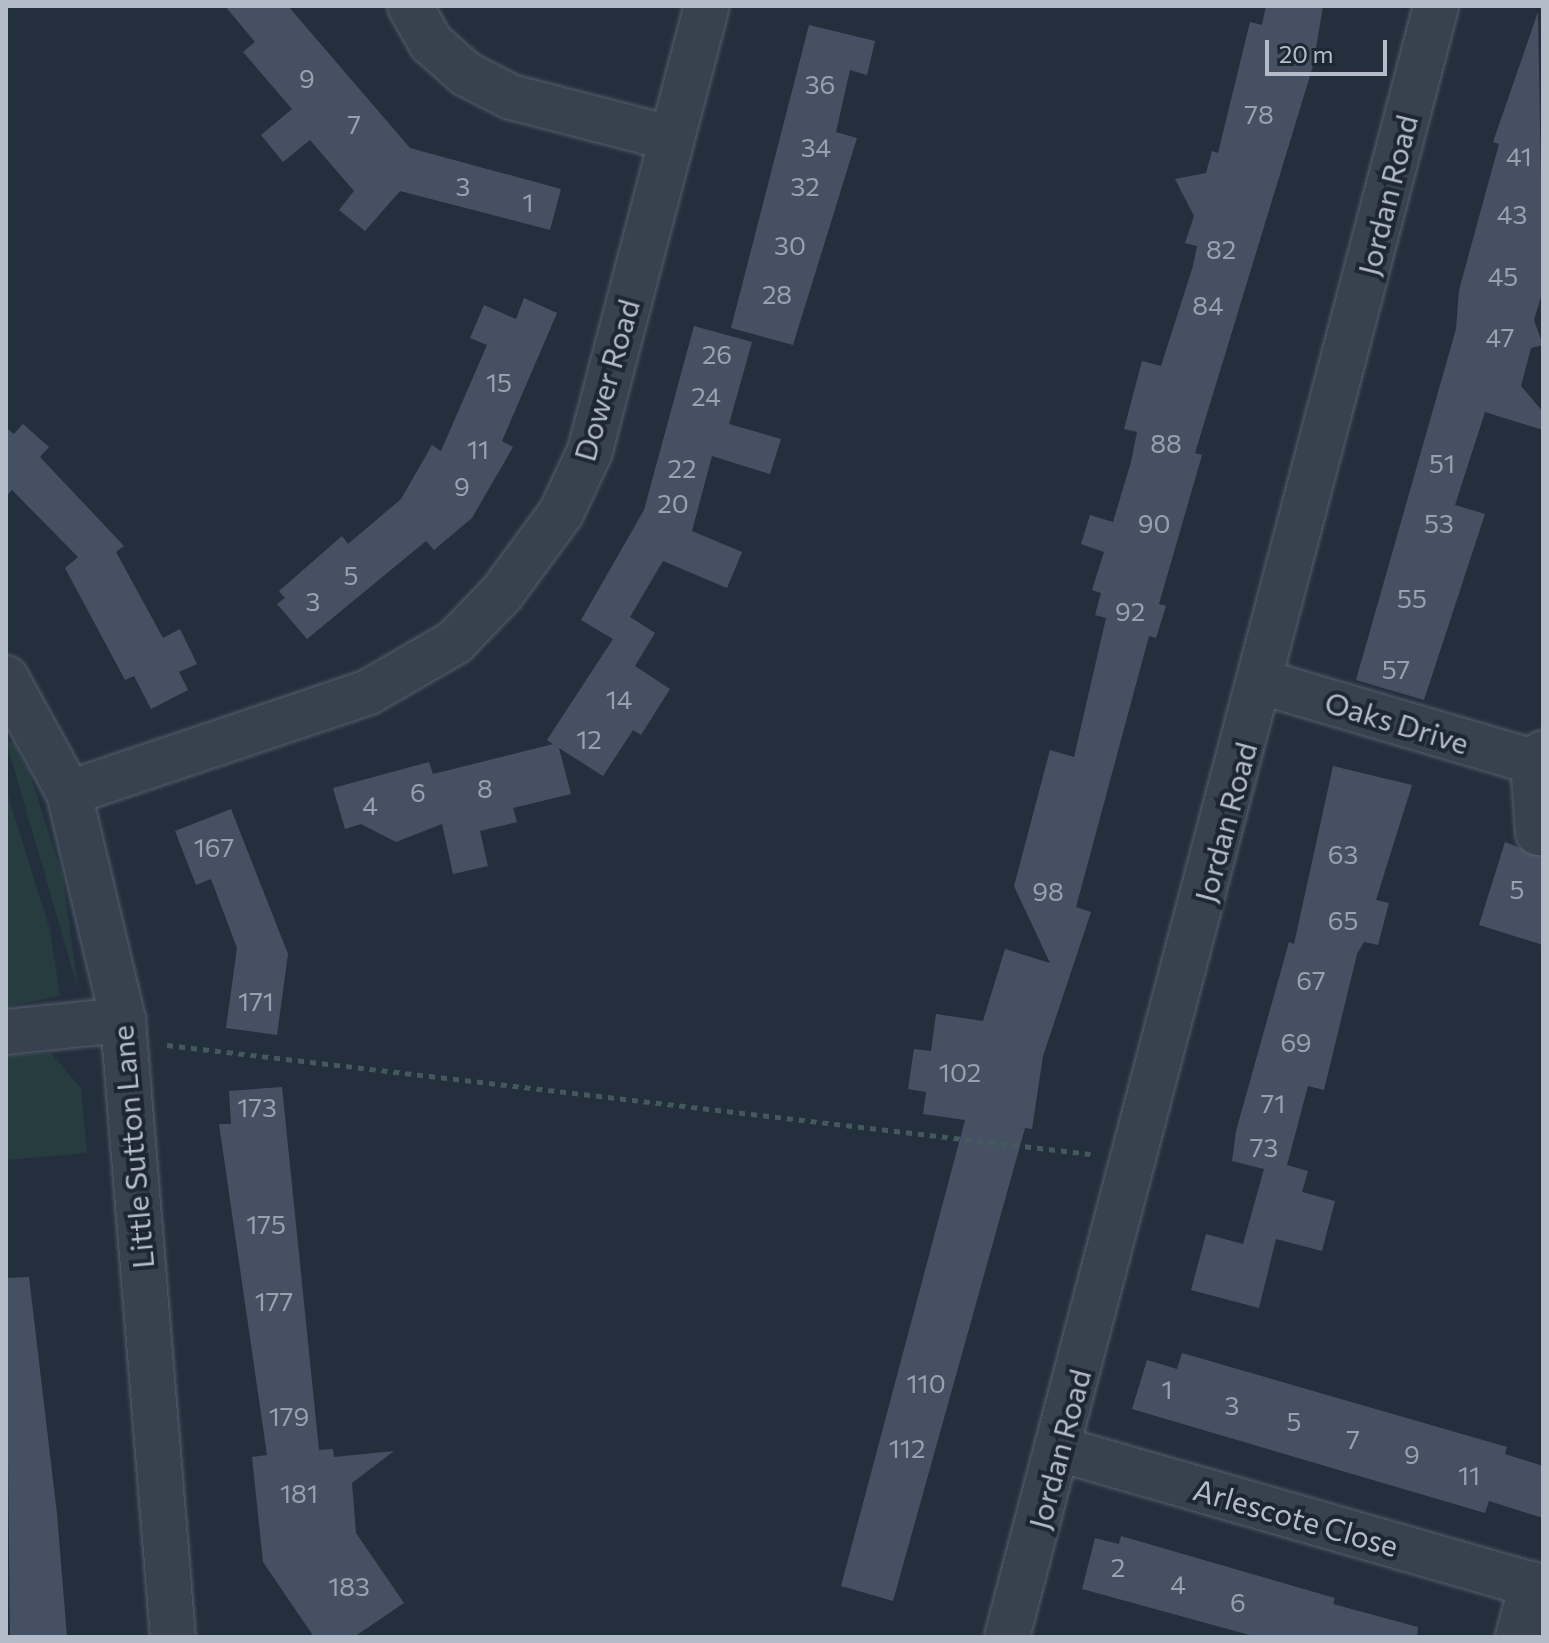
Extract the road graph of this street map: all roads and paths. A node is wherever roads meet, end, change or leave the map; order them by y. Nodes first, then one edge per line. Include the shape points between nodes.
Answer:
1 (410, 6) edge
2 (707, 6) edge
3 (1436, 6) edge
4 (670, 138) junction
5 (6, 679) edge
6 (1262, 682) junction
7 (1538, 758) edge
8 (69, 793) junction
9 (1538, 833) dead end
10 (124, 1030) junction
11 (6, 1032) edge
12 (1135, 1160) junction
13 (1059, 1449) junction
14 (1537, 1586) edge
15 (173, 1637) edge
16 (1007, 1637) edge
17 (1518, 1637) edge

1 - 4 street via 431,43 466,74 511,97
2 - 4 street, Dower Road
3 - 6 street, Jordan Road
4 - 8 street, Dower Road via 590,451 561,513 502,593 455,642 367,693
5 - 8 street, Little Sutton Lane
6 - 7 street, Oaks Drive
6 - 12 street, Jordan Road
7 - 9 street, Oaks Drive
8 - 10 street, Little Sutton Lane
10 - 11 street
10 - 12 path
10 - 15 street, Little Sutton Lane
12 - 13 street, Jordan Road
13 - 14 street, Arlescote Close
13 - 16 street, Jordan Road
14 - 17 street, Arlescote Close

